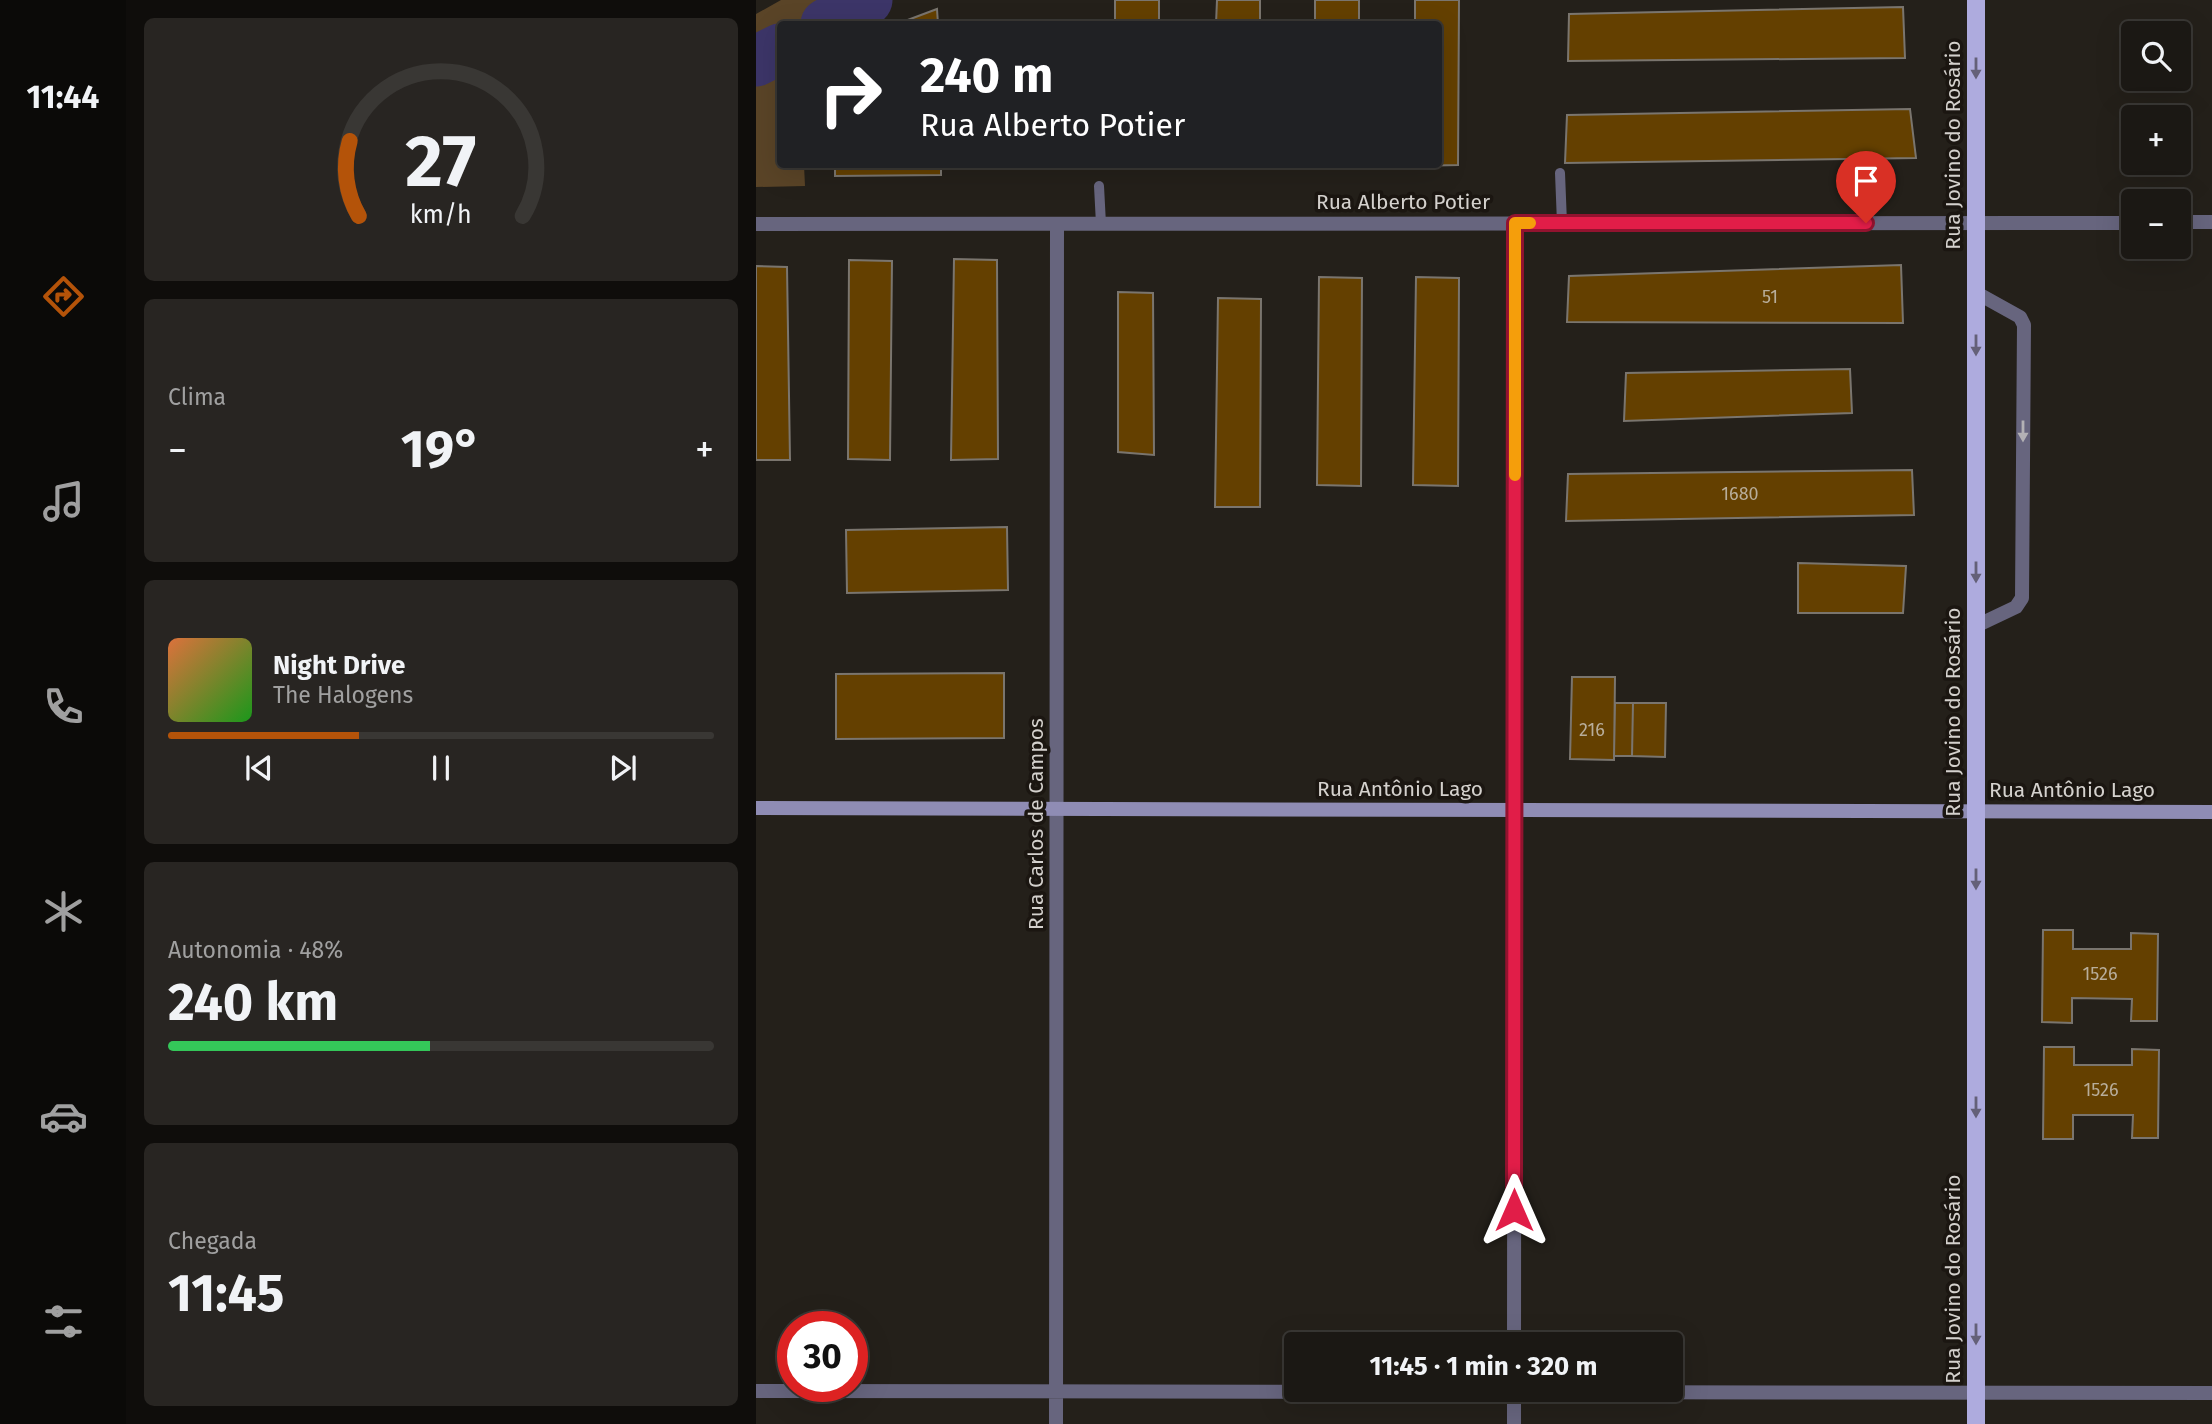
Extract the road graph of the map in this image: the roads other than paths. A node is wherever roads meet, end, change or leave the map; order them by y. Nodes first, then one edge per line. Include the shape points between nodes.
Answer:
1 (1976, 0) edge
2 (1560, 173) dead end
3 (1099, 186) dead end
4 (2191, 222) edge
5 (2212, 222) edge
6 (1515, 223) junction
7 (1562, 223) junction
8 (1976, 223) junction
9 (2121, 223) edge
10 (756, 224) edge
11 (1057, 224) junction
12 (1101, 224) junction
13 (1975, 292) junction
14 (1976, 626) junction
15 (756, 808) edge
16 (1057, 809) junction
17 (1514, 810) junction
18 (1976, 811) junction
19 (2212, 811) edge
20 (1514, 1332) edge
21 (756, 1391) edge
22 (1056, 1391) junction
23 (1284, 1391) edge
24 (1683, 1391) edge
25 (1976, 1392) junction
26 (2212, 1393) edge
27 (1514, 1402) edge
28 (1056, 1424) edge
29 (1514, 1424) edge
30 (1976, 1424) edge

1 -> 8 main road, Rua Jovino do Rosário
2 - 7 lane
3 - 12 lane
4 - 5 street
6 - 7 street, Rua Alberto Potier
6 - 12 street, Rua Alberto Potier
6 - 17 street
7 - 8 street, Rua Alberto Potier
8 - 9 street, Rua Alberto Potier
8 - 13 main road, Rua Jovino do Rosário
10 - 11 street, Rua Alberto Potier
11 - 12 street, Rua Alberto Potier
11 - 16 street, Rua Carlos de Campos
13 -> 14 main road, Rua Jovino do Rosário
13 -> 14 street via 2020,317 2024,325 2022,598 2016,607
14 - 18 main road, Rua Jovino do Rosário
15 - 16 street, Rua Antônio Lago
16 - 17 street, Rua Antônio Lago
16 - 22 street, Rua Carlos de Campos
17 - 18 street, Rua Antônio Lago
17 - 20 street
18 - 19 street, Rua Antônio Lago
18 -> 25 main road, Rua Jovino do Rosário
21 - 22 street
22 - 23 street
22 - 28 street, Rua Carlos de Campos
24 - 25 street
25 - 26 street
25 - 30 main road, Rua Jovino do Rosário
27 - 29 street

